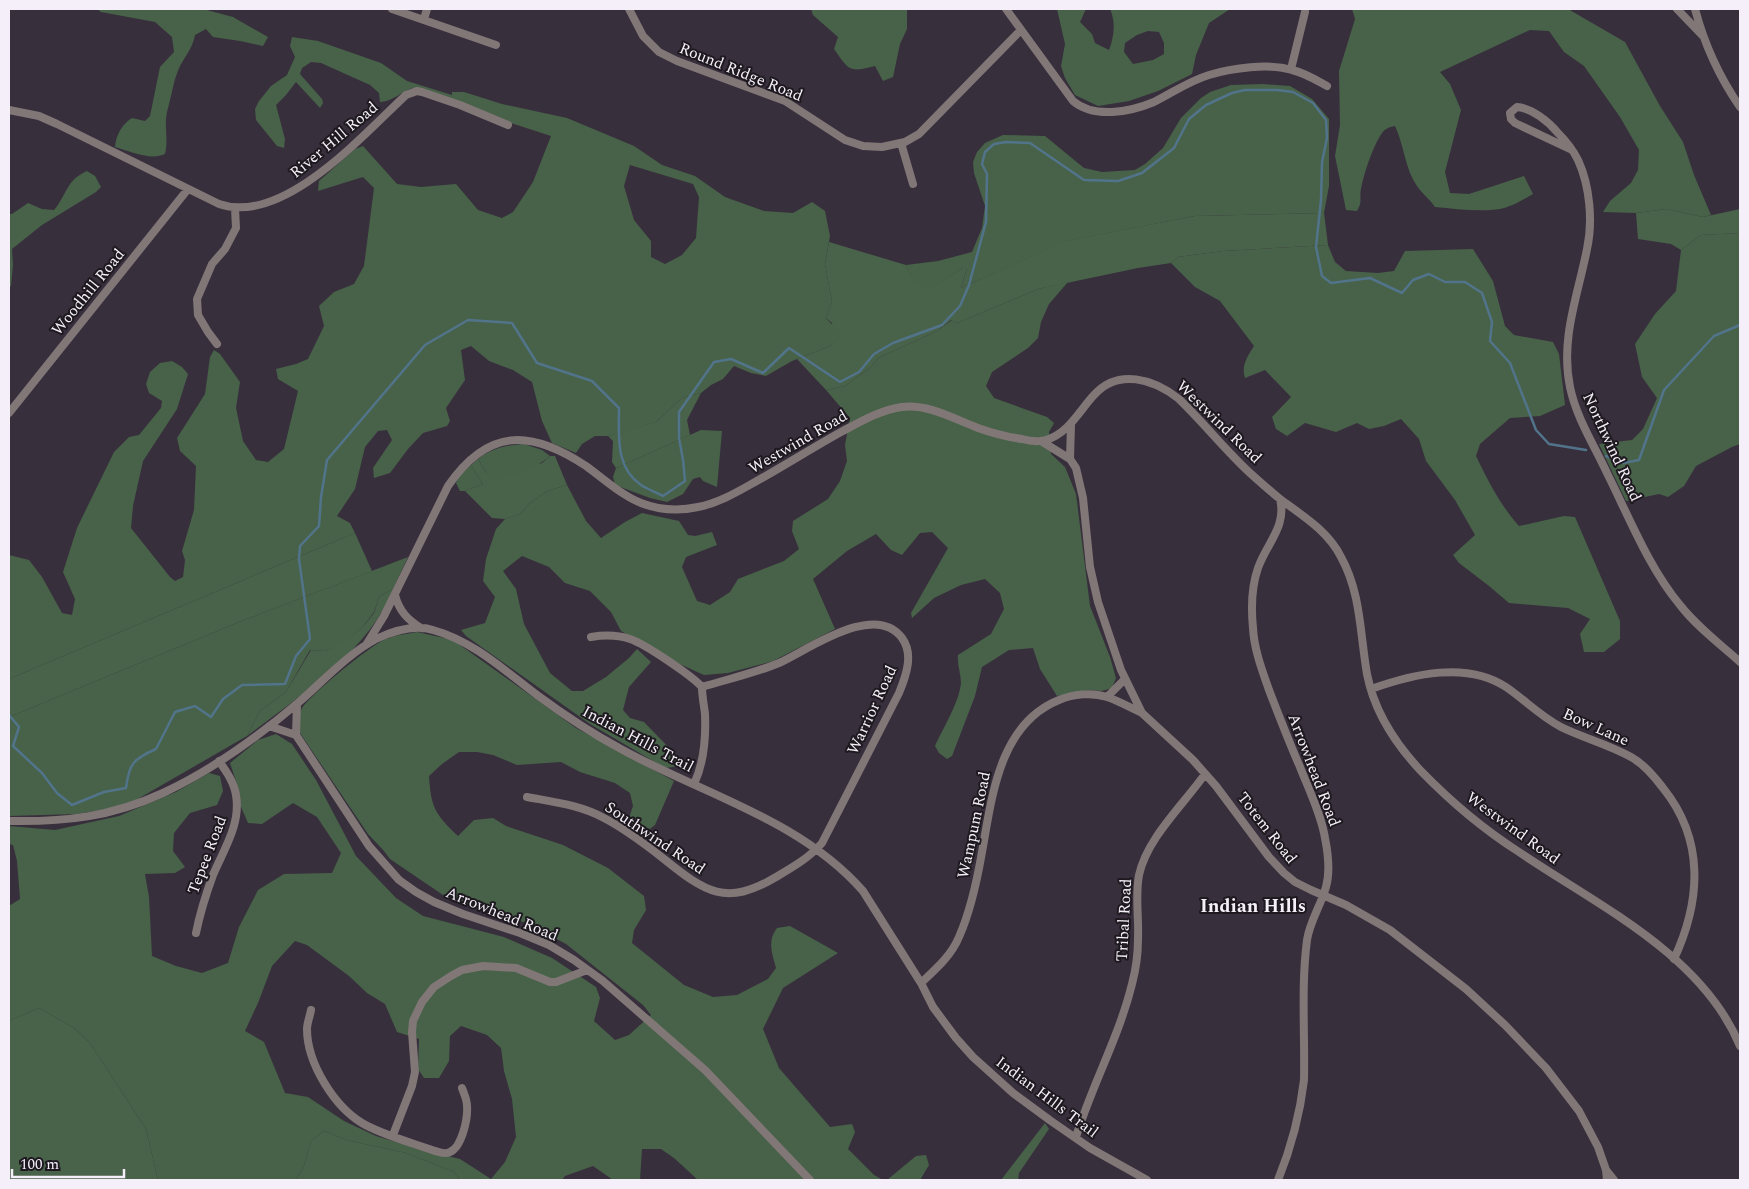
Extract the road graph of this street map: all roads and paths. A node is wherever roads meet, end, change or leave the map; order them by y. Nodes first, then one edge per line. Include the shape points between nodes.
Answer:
1 (392, 9) edge
2 (427, 9) edge
3 (629, 9) edge
4 (1006, 9) edge
5 (1677, 9) edge
6 (1695, 9) edge
7 (1305, 12) dead end
8 (424, 20) junction
9 (1021, 30) junction
10 (1704, 38) junction
11 (496, 44) dead end
12 (1291, 69) junction
13 (1327, 86) dead end
14 (1740, 107) edge
15 (9, 110) edge
16 (508, 125) dead end
17 (901, 143) junction
18 (1572, 150) junction
19 (913, 184) dead end
20 (188, 189) junction
21 (236, 208) junction
22 (217, 344) dead end
23 (9, 413) edge
24 (1071, 424) junction
25 (1041, 441) junction
26 (1070, 459) junction
27 (1280, 499) junction
28 (1301, 514) junction
29 (1281, 521) junction
30 (395, 596) junction
31 (421, 628) junction
32 (591, 637) dead end
33 (366, 645) junction
34 (1740, 662) edge
35 (1126, 679) junction
36 (702, 687) junction
37 (1371, 689) junction
38 (1107, 697) junction
39 (297, 704) junction
40 (1142, 713) junction
41 (269, 726) junction
42 (296, 736) junction
43 (219, 761) junction
44 (1206, 774) junction
45 (694, 784) junction
46 (527, 797) dead end
47 (9, 821) edge
48 (817, 849) junction
49 (1323, 895) junction
50 (196, 933) dead end
51 (1674, 959) junction
52 (587, 970) junction
53 (921, 983) junction
54 (311, 1010) dead end
55 (1740, 1046) edge
56 (462, 1088) dead end
57 (393, 1136) junction
58 (1076, 1137) junction
59 (1606, 1170) junction
60 (810, 1180) edge
61 (1147, 1180) edge
62 (1278, 1180) edge
63 (1607, 1180) edge
64 (1614, 1180) edge

1 - 8 street
2 - 8 street
3 - 17 street, Round Ridge Road via 648,42 666,56 785,101 853,144 882,147
4 - 9 street
5 - 10 street
6 - 10 street
7 - 12 street
8 - 11 street
9 - 12 street via 1073,101 1093,111 1142,106 1218,73 1261,67
9 - 17 street, Round Ridge Road via 925,129
10 - 14 street
12 - 13 street
15 - 20 street, River Hill Road via 58,124
16 - 21 street, River Hill Road via 422,92 411,93 298,189 281,197
17 - 19 street
18 - 18 street, Northwind Road via 1555,129 1536,115 1521,108 1510,113 1515,123
18 - 34 street, Northwind Road via 1584,176 1590,225 1567,344 1567,368 1574,403 1639,538 1669,592
20 - 21 street, River Hill Road via 219,204
20 - 23 street, Woodhill Road
21 - 22 street via 236,228 212,264 197,299 198,315
24 - 25 street, Westwind Road via 1048,440
24 - 26 street, Totem Road
24 - 27 street, Westwind Road via 1094,394 1107,385 1137,378 1149,381 1179,399 1233,456
25 - 26 street
25 - 30 street, Westwind Road via 999,435 932,410 916,407 892,409 859,422 722,499 674,510 653,507 631,498 560,450 530,440 509,440 479,452 456,473
26 - 35 street, Totem Road via 1081,484 1090,567 1098,602
27 - 28 street, Westwind Road
27 - 29 street
28 - 29 street via 1292,514
28 - 37 street, Westwind Road via 1330,540 1348,572 1356,594
29 - 49 street, Arrowhead Road via 1264,552 1255,578 1251,602 1253,632 1264,676 1324,831 1328,867
30 - 31 street via 403,613
30 - 33 street, Westwind Road
31 - 33 street, Indian Hills Trail via 396,631
31 - 45 street, Indian Hills Trail via 447,634 466,644 589,732
32 - 36 street via 626,638 637,642
33 - 39 street, Indian Hills Trail
35 - 38 street
35 - 40 street, Totem Road
36 - 45 street via 704,746
36 - 48 street, Warrior Road via 758,671 855,626 882,626 895,630 901,636 908,656 906,676
37 - 51 street, Westwind Road via 1391,735 1418,768 1456,804 1492,834 1624,919
37 - 51 street, Bow Lane via 1425,674 1462,672 1480,675 1508,688 1554,723 1611,746 1644,766 1679,811 1694,858 1692,898
38 - 40 street, Wampum Road
38 - 53 street, Wampum Road via 1084,694 1056,700 1036,713 1017,735 1000,766 993,788 976,881 959,938 944,961
39 - 41 street, Indian Hills Trail
39 - 42 street
40 - 44 street, Totem Road
41 - 42 street
41 - 43 street, Indian Hills Trail
42 - 52 street, Arrowhead Road via 369,846 408,887 463,914 549,945
43 - 47 street, Indian Hills Trail via 163,793 110,812 61,821
43 - 50 street, Tepee Road via 234,788 237,813 203,904
44 - 49 street, Totem Road via 1279,868 1295,882
44 - 58 street, Tribal Road via 1144,858 1138,881 1138,940 1133,983
45 - 48 street, Indian Hills Trail
46 - 48 street, Southwind Road via 580,808 604,818 699,885 716,892 736,893 755,888 807,859
48 - 53 street, Indian Hills Trail via 863,891
49 - 59 street, Totem Road via 1390,930 1488,1008 1564,1089 1590,1132
49 - 62 street, Arrowhead Road via 1312,920 1305,959 1302,1100
51 - 55 street, Westwind Road via 1713,999
52 - 57 street via 550,982 516,968 483,966 462,970 434,987 413,1020 415,1072
52 - 60 street, Arrowhead Road via 705,1070
53 - 58 street, Indian Hills Trail via 933,1007 973,1057 1013,1093
54 - 57 street via 308,1042 332,1094 362,1123
56 - 57 street via 466,1115 458,1145 451,1152 435,1151
58 - 61 street, Indian Hills Trail
59 - 63 street, Totem Road
59 - 64 street, Totem Road

